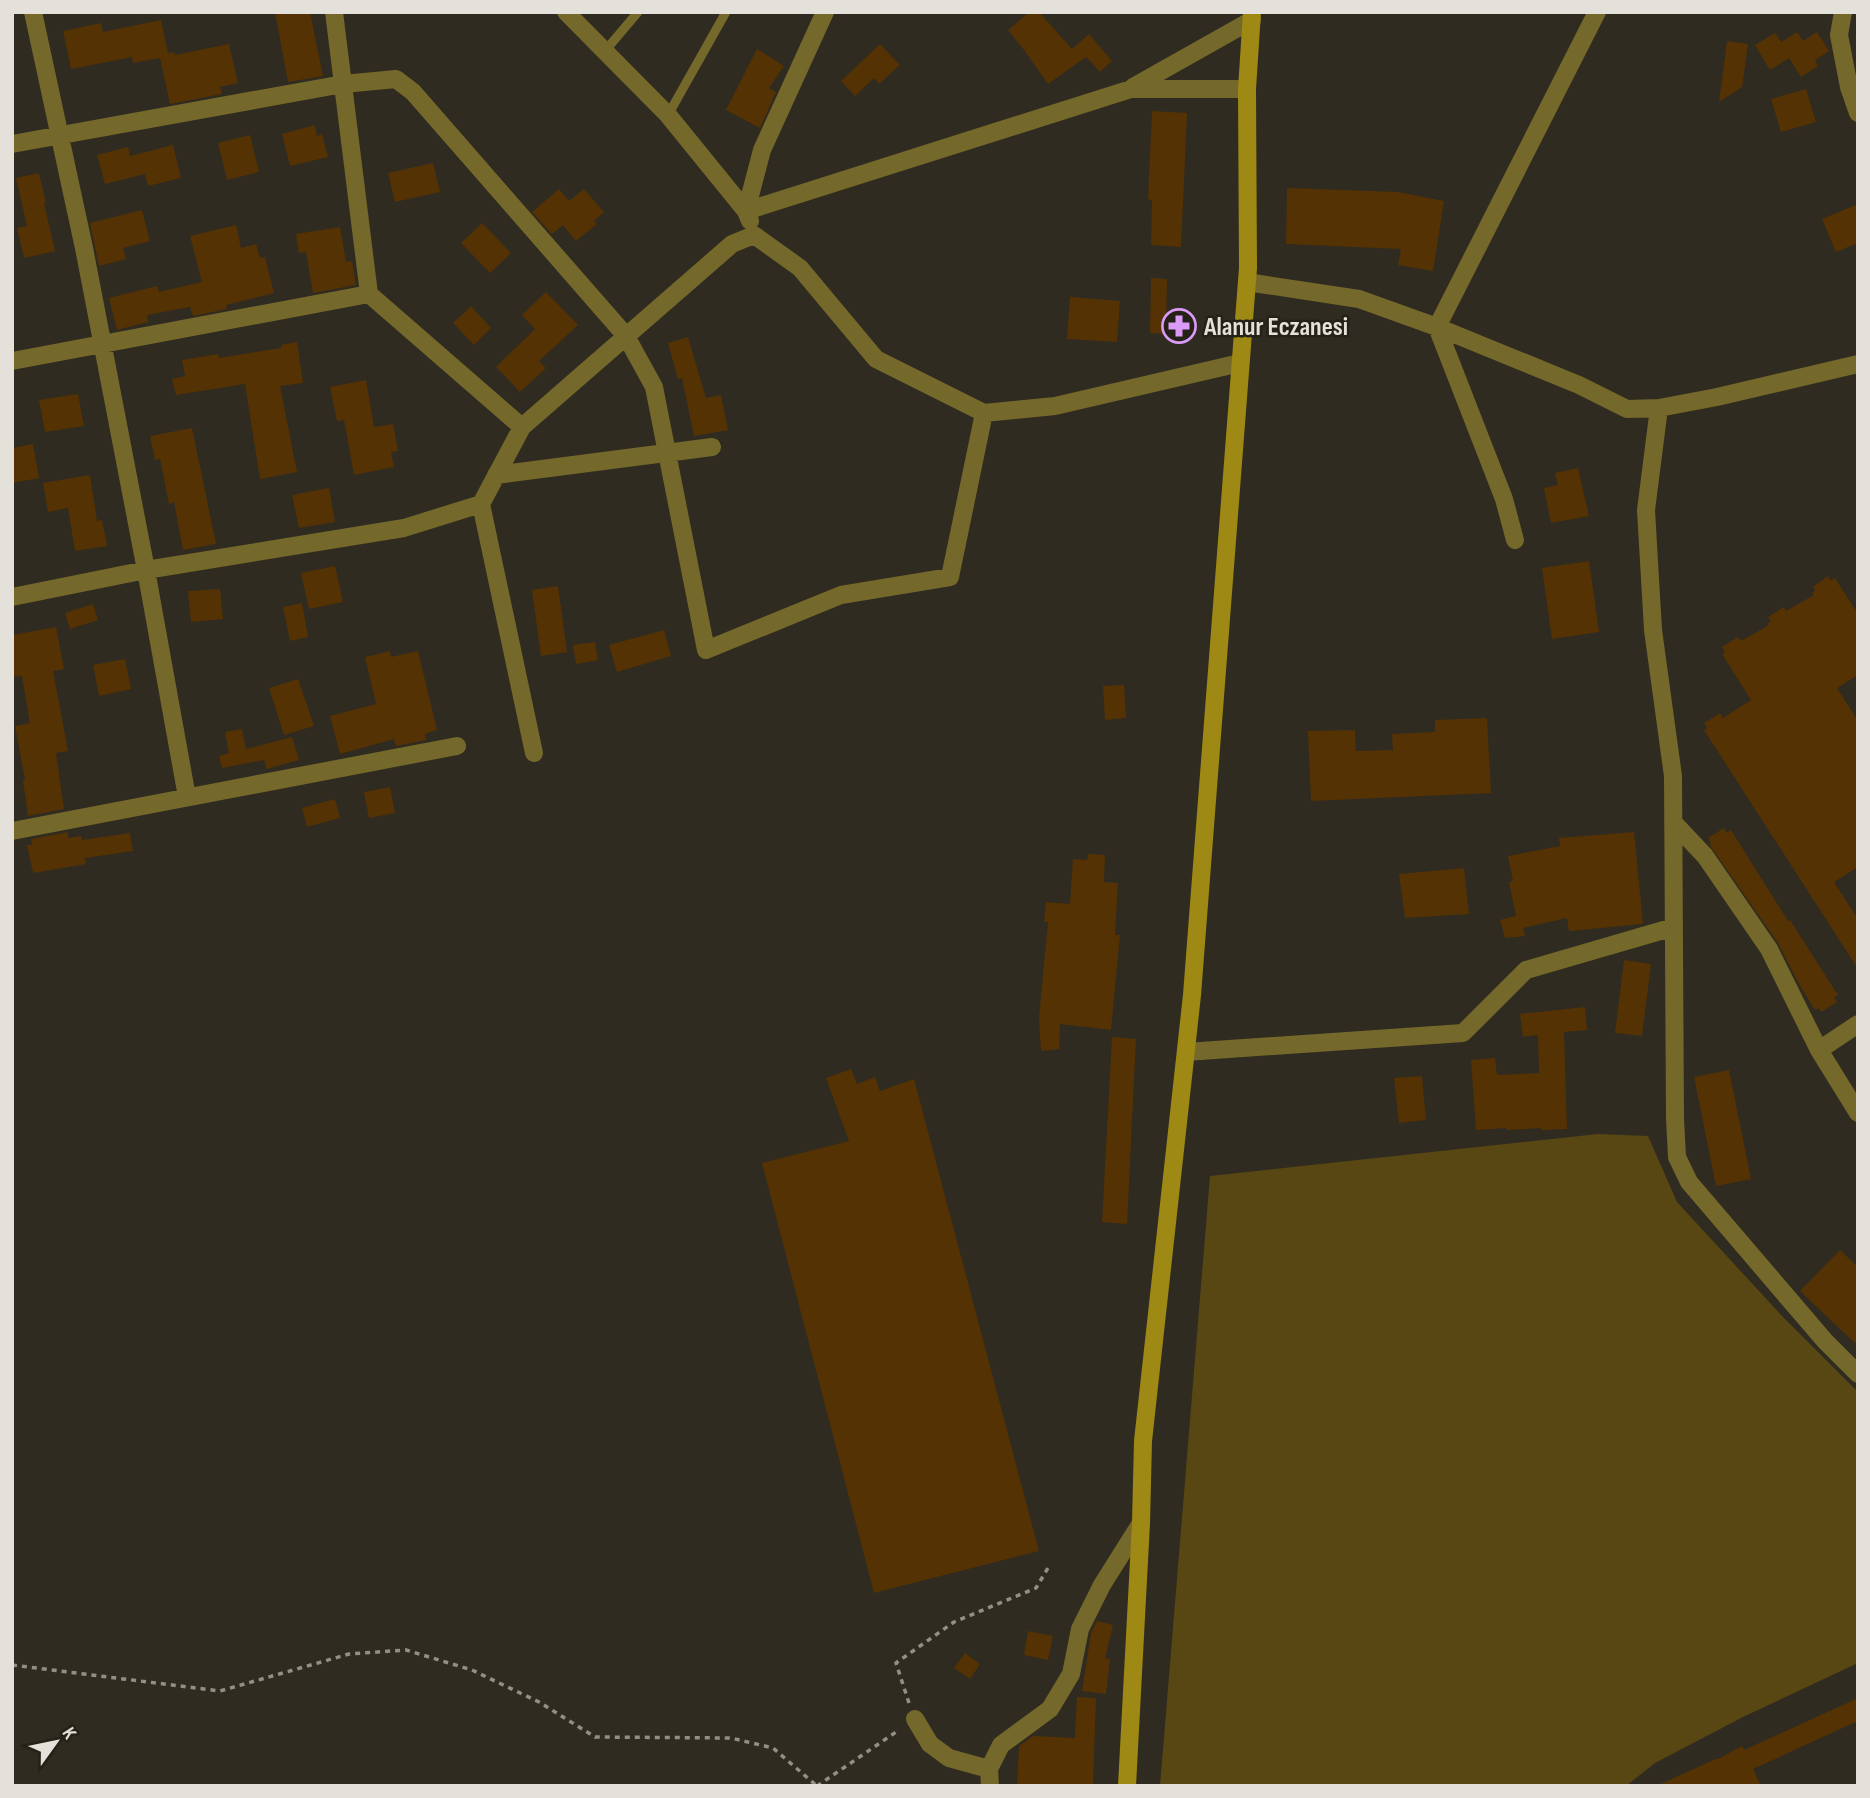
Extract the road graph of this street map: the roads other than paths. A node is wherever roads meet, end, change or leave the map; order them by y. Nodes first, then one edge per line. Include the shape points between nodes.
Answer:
1 (33, 12) edge
2 (334, 12) edge
3 (566, 12) edge
4 (638, 12) edge
5 (726, 12) edge
6 (825, 12) edge
7 (1597, 12) edge
8 (1843, 12) edge
9 (1252, 16) edge
10 (605, 51) junction
11 (343, 84) junction
12 (1130, 89) junction
13 (1247, 89) junction
14 (1858, 113) edge
15 (668, 115) junction
16 (60, 135) junction
17 (12, 144) edge
18 (746, 211) junction
19 (754, 234) junction
20 (1247, 282) junction
21 (369, 294) junction
22 (1437, 327) junction
23 (626, 336) junction
24 (103, 344) junction
25 (12, 361) edge
26 (1240, 363) junction
27 (1858, 364) edge
28 (1659, 408) junction
29 (984, 413) junction
30 (522, 427) junction
31 (712, 447) dead end
32 (667, 454) junction
33 (496, 475) junction
34 (481, 504) junction
35 (1515, 540) dead end
36 (146, 570) junction
37 (12, 597) edge
38 (457, 746) dead end
39 (534, 752) dead end
40 (187, 797) junction
41 (1673, 822) junction
42 (12, 831) edge
43 (1674, 927) junction
44 (1858, 1024) edge
45 (1819, 1050) junction
46 (1186, 1052) junction
47 (1858, 1113) edge
48 (1858, 1374) edge
49 (1141, 1524) junction
50 (915, 1719) road end
51 (989, 1777) edge
52 (1127, 1786) edge

1 - 16 street
2 - 11 street
3 - 10 street
4 - 10 lane
5 - 15 lane
6 - 18 street via 762,150
7 - 22 street
8 - 14 street via 1839,35
9 - 12 street
9 - 13 main road
10 - 15 street
11 - 16 street
11 - 21 street
11 - 23 street via 396,79 413,92
12 - 13 street
12 - 18 street
13 - 20 main road
15 - 18 street
16 - 17 street
16 - 24 street
18 - 19 street
19 - 23 street via 732,244
19 - 29 street via 800,268 876,359
20 - 22 street via 1359,299
20 - 26 main road
21 - 24 street
21 - 30 street
22 - 28 street via 1627,409
22 - 35 street via 1504,499
23 - 30 street
23 - 32 street via 654,387
24 - 25 street
24 - 36 street
26 - 29 street via 1055,406
26 - 46 main road
27 - 28 street
28 - 41 street via 1646,510 1653,630 1673,776
29 - 32 street via 950,577 841,595 706,650
30 - 33 street
31 - 32 street
32 - 33 street
33 - 34 street
34 - 36 street via 404,528
34 - 39 street
36 - 37 street
36 - 40 street
38 - 40 street
40 - 42 street
41 - 43 street
41 - 45 street via 1705,856 1769,949
43 - 46 street via 1526,970 1463,1033
43 - 48 street via 1677,1157 1689,1182
44 - 45 street
45 - 47 street
46 - 49 main road via 1143,1441
49 - 51 street via 1080,1629 1071,1674 1050,1709 1002,1745
49 - 52 main road
50 - 51 street via 930,1744

